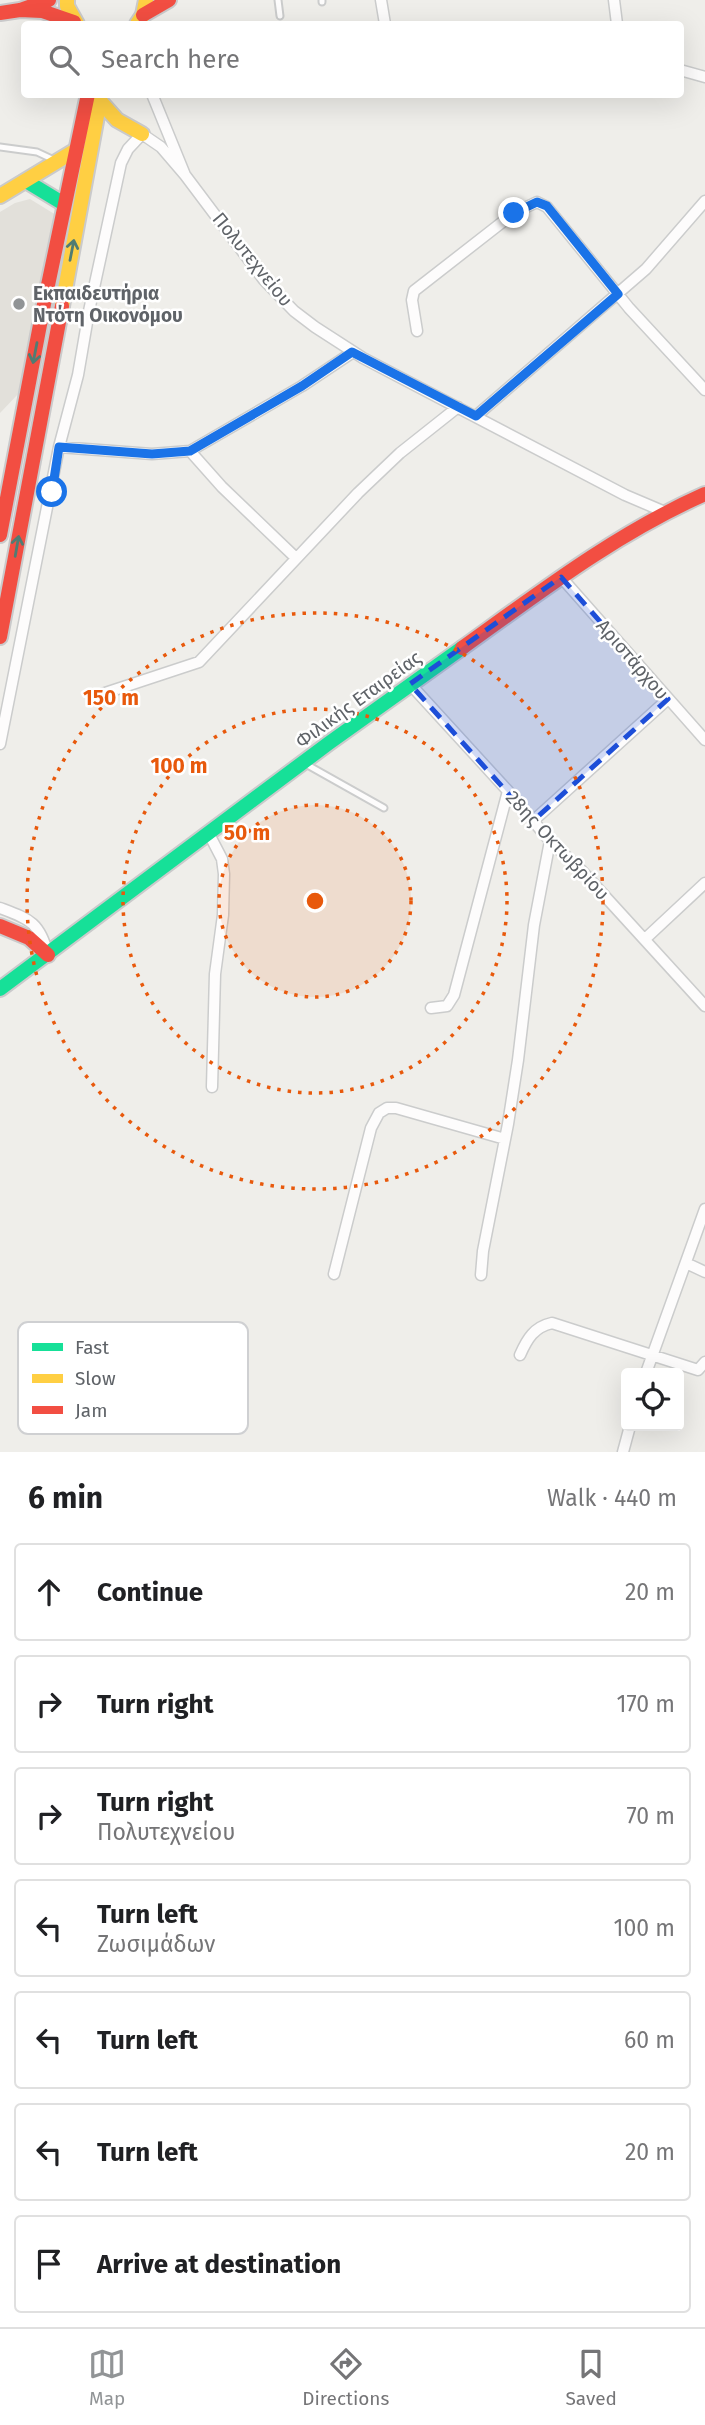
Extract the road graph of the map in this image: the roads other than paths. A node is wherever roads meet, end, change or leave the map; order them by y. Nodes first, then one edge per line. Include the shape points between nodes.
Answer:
1 (49, 0) edge
2 (67, 0) edge
3 (146, 0) edge
4 (169, 0) edge
5 (278, 0) edge
6 (382, 0) edge
7 (614, 0) edge
8 (20, 10) junction
9 (0, 13) edge
10 (280, 16) dead end
11 (140, 20) edge
12 (70, 21) edge
13 (74, 21) edge
14 (385, 21) edge
15 (617, 21) edge
16 (684, 72) edge
17 (705, 78) edge
18 (96, 98) edge
19 (96, 98) edge
20 (97, 98) edge
21 (154, 98) edge
22 (142, 134) junction
23 (0, 147) edge
24 (76, 150) junction
25 (55, 161) junction
26 (186, 175) junction
27 (26, 181) junction
28 (0, 196) edge
29 (705, 201) edge
30 (64, 204) junction
31 (618, 294) junction
32 (417, 331) dead end
33 (352, 352) junction
34 (705, 390) edge
35 (458, 407) junction
36 (476, 416) junction
37 (59, 447) junction
38 (190, 451) junction
39 (705, 494) edge
40 (665, 512) junction
41 (0, 535) edge
42 (296, 558) junction
43 (561, 577) junction
44 (0, 637) edge
45 (410, 684) junction
46 (93, 697) dead end
47 (667, 699) junction
48 (705, 740) edge
49 (0, 744) edge
50 (304, 763) junction
51 (508, 791) junction
52 (384, 808) dead end
53 (533, 821) junction
54 (209, 835) junction
55 (550, 841) junction
56 (705, 883) edge
57 (0, 908) edge
58 (0, 926) edge
59 (18, 933) junction
60 (0, 935) edge
61 (645, 939) junction
62 (48, 955) junction
63 (0, 989) edge
64 (705, 1006) edge
65 (431, 1008) dead end
66 (212, 1087) dead end
67 (505, 1139) junction
68 (705, 1209) edge
69 (686, 1263) junction
70 (705, 1272) edge
71 (334, 1274) dead end
72 (481, 1275) dead end
73 (520, 1355) dead end
74 (652, 1355) junction
75 (705, 1362) edge
76 (648, 1368) edge
77 (629, 1431) edge
78 (623, 1452) edge

1 - 8 main road
2 - 13 main road
3 - 11 main road
4 - 11 main road
5 - 10 lane
6 - 14 street
7 - 15 street
8 - 9 main road
8 - 12 main road via 42,11
16 - 17 street
18 - 24 main road
44 -> 19 main road
20 - 22 main road via 117,120
21 - 26 street, Πολυτεχνείου
22 - 26 street
22 - 37 street via 128,149 116,183
23 - 25 lane via 37,152
24 - 25 main road
24 - 30 main road
25 - 27 main road
26 - 33 street, Πολυτεχνείου via 278,295
27 - 28 main road
27 - 30 main road
29 - 31 street
30 -> 41 main road
31 - 32 street via 547,206 537,202 514,213 414,291
31 - 34 street
31 - 36 street
33 - 35 street, Πολυτεχνείου
33 - 38 street
35 - 36 street, Πολυτεχνείου
35 - 42 street via 400,453
36 - 40 street, Πολυτεχνείου
37 - 38 street via 152,454
37 - 49 street
38 - 42 street
39 - 40 main road, Φιλικής Εταιρείας
40 - 43 main road, Φιλικής Εταιρείας
42 - 46 street via 199,662
43 - 45 main road, Φιλικής Εταιρείας
43 - 47 street, Αριστάρχου
45 - 50 main road, Φιλικής Εταιρείας
45 - 51 street, 28ης Οκτωβρίου
47 - 48 street, Αριστάρχου
47 - 53 street
50 - 52 lane
50 - 54 main road, Φιλικής Εταιρείας
51 - 53 street, 28ης Οκτωβρίου
51 - 65 street via 454,995 447,1006
53 - 55 street, 28ης Οκτωβρίου
54 - 62 main road, Φιλικής Εταιρείας
54 - 66 street via 222,859 224,874 214,982
55 - 61 street, 28ης Οκτωβρίου
55 - 67 street
56 - 61 street
57 - 62 street via 30,920 40,930
58 - 59 main road
59 - 60 main road
59 - 62 main road
61 - 64 street, 28ης Οκτωβρίου
62 - 63 main road, Φιλικής Εταιρείας
67 - 71 street via 396,1108 379,1113 371,1128
67 - 72 street
68 - 69 street
69 - 70 street
69 - 74 street
73 - 74 street via 534,1332 552,1323
74 - 75 street via 698,1370
74 - 76 street
77 - 78 street

